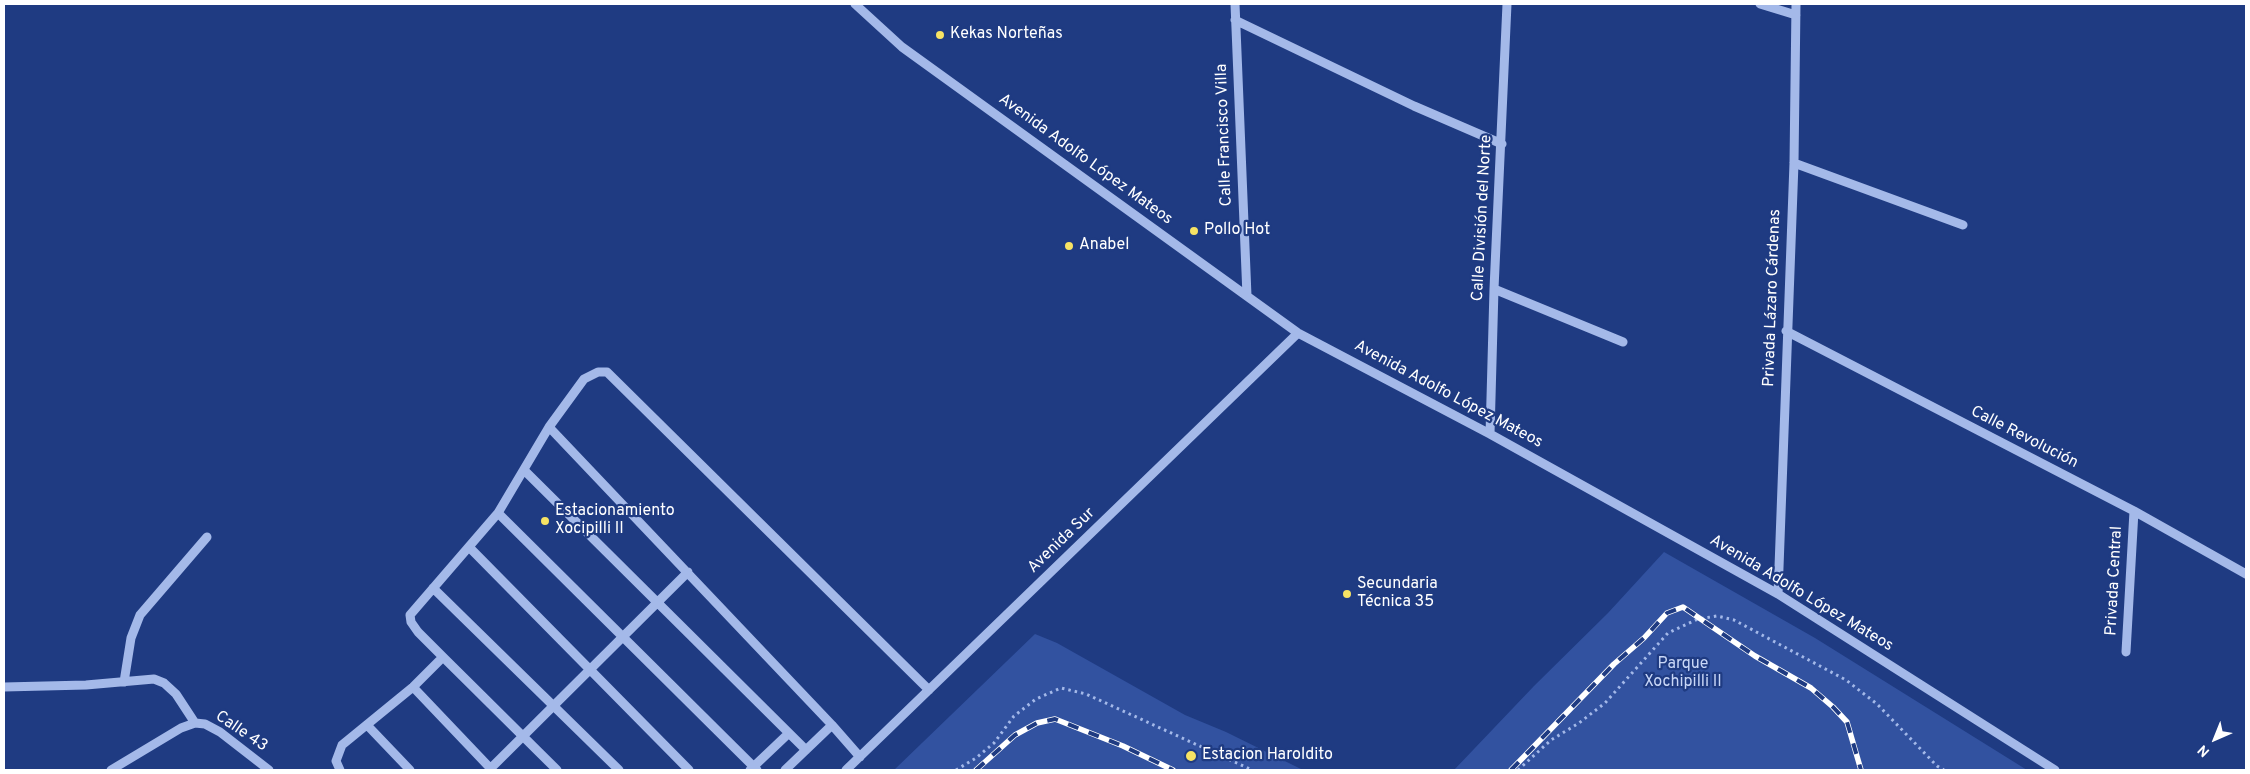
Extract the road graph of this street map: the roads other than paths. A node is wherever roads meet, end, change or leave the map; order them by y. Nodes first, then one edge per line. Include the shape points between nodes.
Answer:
1 (855, 4) edge
2 (1235, 4) edge
3 (1508, 4) edge
4 (1760, 4) edge
5 (1796, 4) edge
6 (1796, 15) junction
7 (1235, 20) junction
8 (1502, 144) junction
9 (1794, 163) junction
10 (1964, 225) dead end
11 (1494, 289) junction
12 (1247, 296) junction
13 (1786, 331) junction
14 (1298, 333) junction
15 (1623, 342) dead end
16 (549, 427) junction
17 (1490, 434) junction
18 (524, 470) junction
19 (2134, 512) junction
20 (498, 513) junction
21 (207, 537) dead end
22 (469, 547) junction
23 (688, 572) junction
24 (2246, 574) edge
25 (434, 588) junction
26 (1778, 594) junction
27 (658, 602) junction
28 (624, 638) junction
29 (2126, 652) dead end
30 (443, 657) junction
31 (591, 669) junction
32 (124, 682) junction
33 (4, 687) edge
34 (413, 687) junction
35 (928, 690) junction
36 (554, 706) junction
37 (195, 723) junction
38 (367, 725) junction
39 (832, 725) junction
40 (789, 733) junction
41 (524, 736) junction
42 (806, 750) junction
43 (860, 757) junction
44 (754, 769) edge
45 (111, 770) edge
46 (269, 770) edge
47 (340, 770) edge
48 (410, 770) edge
49 (491, 770) edge
50 (557, 770) edge
51 (619, 770) edge
52 (689, 770) edge
53 (785, 770) edge
54 (846, 770) edge
55 (2055, 770) edge

1 - 12 street, Avenida Adolfo López Mateos via 902,47
2 - 7 street, Calle Francisco Villa
3 - 8 street, Calle División del Norte
4 - 6 street
5 - 6 street, Privada Lázaro Cárdenas
6 - 9 street, Privada Lázaro Cárdenas
7 - 8 street via 1414,106
7 - 12 street, Calle Francisco Villa
8 - 11 street, Calle División del Norte
9 - 10 street
9 - 13 street, Privada Lázaro Cárdenas
11 - 15 street
11 - 17 street, Calle División del Norte
12 - 14 street, Avenida Adolfo López Mateos
13 - 19 street, Calle Revolución
13 - 26 street, Privada Lázaro Cárdenas
14 - 17 street, Avenida Adolfo López Mateos
14 - 35 street, Avenida Sur
16 - 18 street
16 - 23 street
16 - 35 street via 584,379 598,372 607,372
17 - 26 street, Avenida Adolfo López Mateos
18 - 20 street
18 - 27 street
19 - 24 street, Calle Revolución
19 - 29 street, Privada Central
20 - 22 street
20 - 28 street
21 - 32 street via 140,615 131,638
22 - 25 street
22 - 31 street
23 - 27 street
23 - 39 street
25 - 30 street via 410,615 411,622
25 - 36 street
26 - 55 street, Avenida Adolfo López Mateos
27 - 28 street
27 - 40 street
28 - 31 street
28 - 44 street
30 - 34 street
30 - 41 street
31 - 36 street
31 - 52 street
32 - 33 street
32 - 37 street via 154,680 164,683 176,694
34 - 38 street
34 - 49 street
35 - 43 street, Avenida Sur
36 - 41 street
36 - 51 street
37 - 45 street
37 - 46 street, Calle 43 via 211,726
38 - 47 street via 342,745 336,761
38 - 48 street
39 - 42 street
39 - 43 street
40 - 42 street
40 - 44 street
41 - 49 street
41 - 50 street
42 - 53 street
43 - 54 street, Avenida Sur

